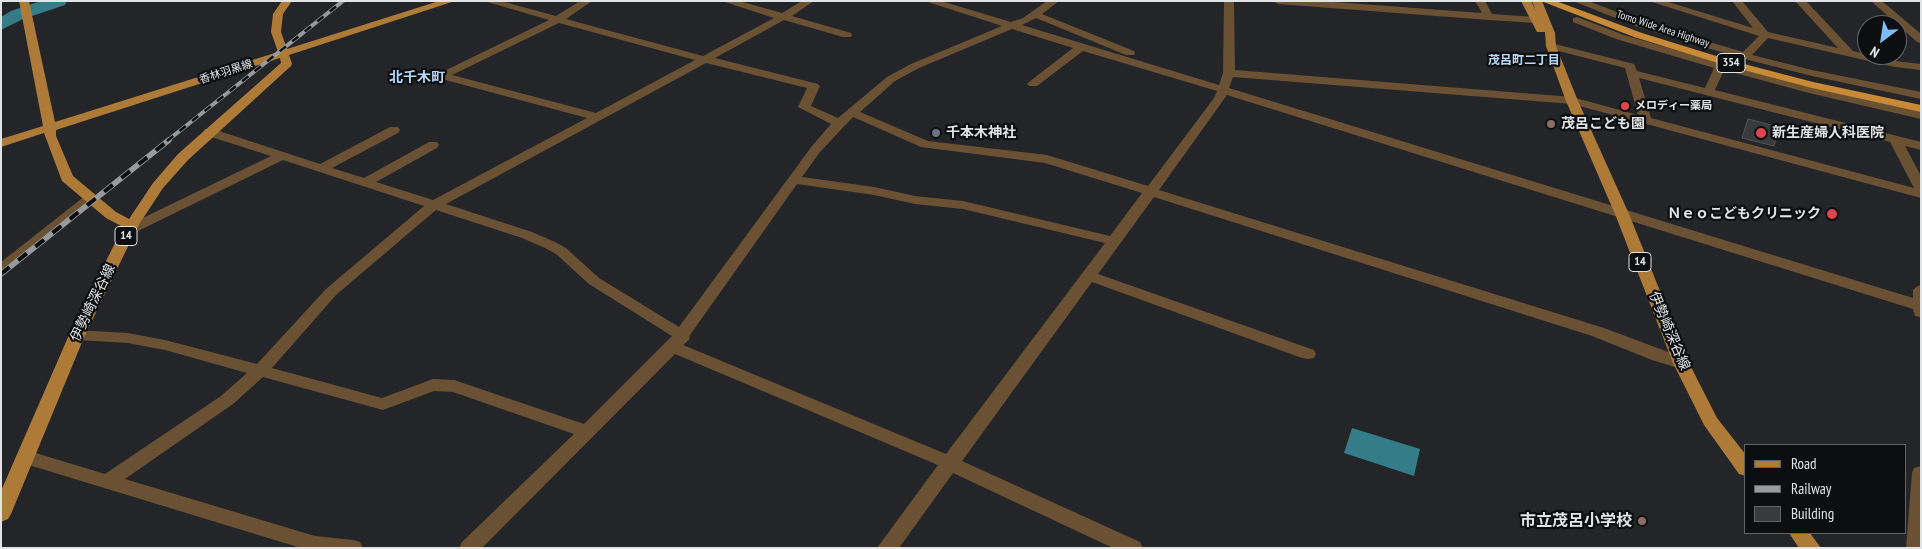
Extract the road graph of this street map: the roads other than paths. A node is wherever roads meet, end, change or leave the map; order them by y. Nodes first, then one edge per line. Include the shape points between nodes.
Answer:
1 (288, 1) edge
2 (431, 1) edge
3 (450, 1) edge
4 (489, 1) edge
5 (587, 1) edge
6 (727, 1) edge
7 (809, 1) edge
8 (930, 1) edge
9 (1054, 1) edge
10 (1229, 1) edge
11 (1278, 1) edge
12 (1480, 1) edge
13 (1526, 1) edge
14 (1536, 1) edge
15 (1546, 1) edge
16 (1565, 1) edge
17 (1654, 1) edge
18 (1737, 1) edge
19 (1800, 1) edge
20 (1876, 1) edge
21 (1349, 4) edge
22 (1581, 5) edge
23 (26, 8) edge
24 (785, 16) junction
25 (1036, 16) junction
26 (1489, 17) junction
27 (557, 20) junction
28 (1535, 20) junction
29 (1577, 20) dead end
30 (1013, 26) junction
31 (1764, 34) junction
32 (847, 35) dead end
33 (1920, 39) edge
34 (1663, 43) junction
35 (1552, 46) junction
36 (1081, 47) junction
37 (283, 51) junction
38 (1850, 54) junction
39 (1682, 55) junction
40 (1745, 56) junction
41 (704, 59) junction
42 (1165, 66) dead end
43 (1720, 66) junction
44 (1921, 67) edge
45 (1229, 73) junction
46 (1632, 73) junction
47 (1817, 76) junction
48 (1033, 84) dead end
49 (1224, 90) junction
50 (1708, 93) junction
51 (1921, 96) edge
52 (1921, 101) edge
53 (1572, 102) junction
54 (853, 112) junction
55 (1919, 113) edge
56 (597, 117) junction
57 (1644, 120) junction
58 (839, 123) junction
59 (49, 125) junction
60 (394, 130) dead end
61 (209, 132) junction
62 (1, 136) edge
63 (1896, 141) junction
64 (1, 143) edge
65 (433, 145) dead end
66 (1921, 146) edge
67 (281, 156) junction
68 (320, 169) junction
69 (794, 180) junction
70 (364, 183) junction
71 (1921, 189) edge
72 (1150, 191) junction
73 (1921, 194) edge
74 (90, 199) junction
75 (434, 205) junction
76 (1622, 214) junction
77 (130, 228) junction
78 (1115, 241) junction
79 (1, 269) edge
80 (1088, 276) junction
81 (1921, 290) edge
82 (1921, 306) edge
83 (1921, 312) edge
84 (77, 335) junction
85 (678, 341) junction
86 (1308, 354) dead end
87 (1681, 362) junction
88 (260, 371) junction
89 (588, 432) junction
90 (26, 457) junction
91 (950, 463) junction
92 (1744, 467) edge
93 (1921, 473) edge
94 (107, 482) junction
95 (1, 514) edge
96 (1800, 534) edge
97 (353, 548) edge
98 (469, 548) edge
99 (887, 548) edge
100 (1132, 548) edge
101 (1811, 548) edge
102 (1916, 548) edge

1 - 37 main road via 276,20 276,32
2 - 37 main road, 香林羽黒線
3 - 37 main road, 香林羽黒線
4 - 27 street
5 - 27 street
6 - 24 street
7 - 24 street
8 - 30 street
9 - 25 street
10 - 45 street
11 - 21 street
12 - 26 street
13 - 28 main road, 伊勢崎深谷線 / 14
14 - 35 main road, 伊勢崎深谷線 / 14 via 1550,32
15 - 34 highway, Tomo Wide Area Highway / 354
16 - 22 highway, Tomo Wide Area Highway / 354
17 - 31 street
18 - 31 street
19 - 38 street
20 - 33 street
21 - 26 street
22 - 40 street
22 - 47 highway, Tomo Wide Area Highway / 354 via 1681,41
23 - 59 main road
24 - 32 street
24 - 41 street
25 - 30 street
25 - 42 street
26 - 28 street
27 - 41 street
27 - 56 street via 442,76
28 - 35 main road, 伊勢崎深谷線 / 14
29 - 39 street
30 - 36 street
30 - 54 street via 915,66 892,79
31 - 38 street
31 - 40 street
34 - 39 street
34 - 55 highway, Tomo Wide Area Highway / 354
35 - 46 street via 1627,63
35 - 53 main road, 伊勢崎深谷線 / 14
36 - 48 street
36 - 49 street
37 - 59 main road, 香林羽黒線
37 - 61 main road, 伊勢崎深谷線 / 14 via 287,64 282,70
38 - 44 street
39 - 43 street
40 - 47 street
41 - 56 street
41 - 58 street via 814,86 804,108
43 - 50 street
43 - 55 street via 1809,90
45 - 49 street
45 - 53 street
46 - 50 street
46 - 57 street
47 - 51 street
47 - 52 highway, Tomo Wide Area Highway / 354
49 - 72 street
49 - 76 street
50 - 63 street
53 - 57 street
53 - 76 main road, 伊勢崎深谷線 / 14
54 - 58 street
54 - 72 street via 925,144 1047,159
56 - 75 street
57 - 73 street
58 - 69 street
59 - 62 main road, 香林羽黒線
59 - 64 main road, 香林羽黒線
59 - 74 main road via 67,178
60 - 68 street
61 - 67 street
61 - 77 main road, 伊勢崎深谷線 / 14 via 158,186
63 - 66 street
63 - 71 street
65 - 70 street
67 - 68 street
67 - 77 street
68 - 70 street
69 - 78 street via 963,205
69 - 85 street
70 - 75 street
72 - 78 street
72 - 87 street via 1598,332
74 - 77 main road
74 - 79 street
75 - 85 street via 561,251 594,281
75 - 88 street via 331,292
76 - 82 street
76 - 87 main road, 伊勢崎深谷線 / 14
77 - 84 main road, 伊勢崎深谷線 / 14
78 - 80 street
80 - 86 street
80 - 91 street
81 - 82 street
82 - 83 street
84 - 88 street via 128,338 165,345
84 - 90 main road, 伊勢崎深谷線 / 14
85 - 89 street
85 - 91 street
87 - 92 main road, 伊勢崎深谷線 / 14 via 1710,422
88 - 89 street via 383,404 433,385 454,386
88 - 94 street via 226,400
89 - 98 street
90 - 94 street
90 - 95 main road, 伊勢崎深谷線 / 14
91 - 99 street
91 - 100 street
93 - 102 street
94 - 97 street via 315,544
96 - 101 main road

